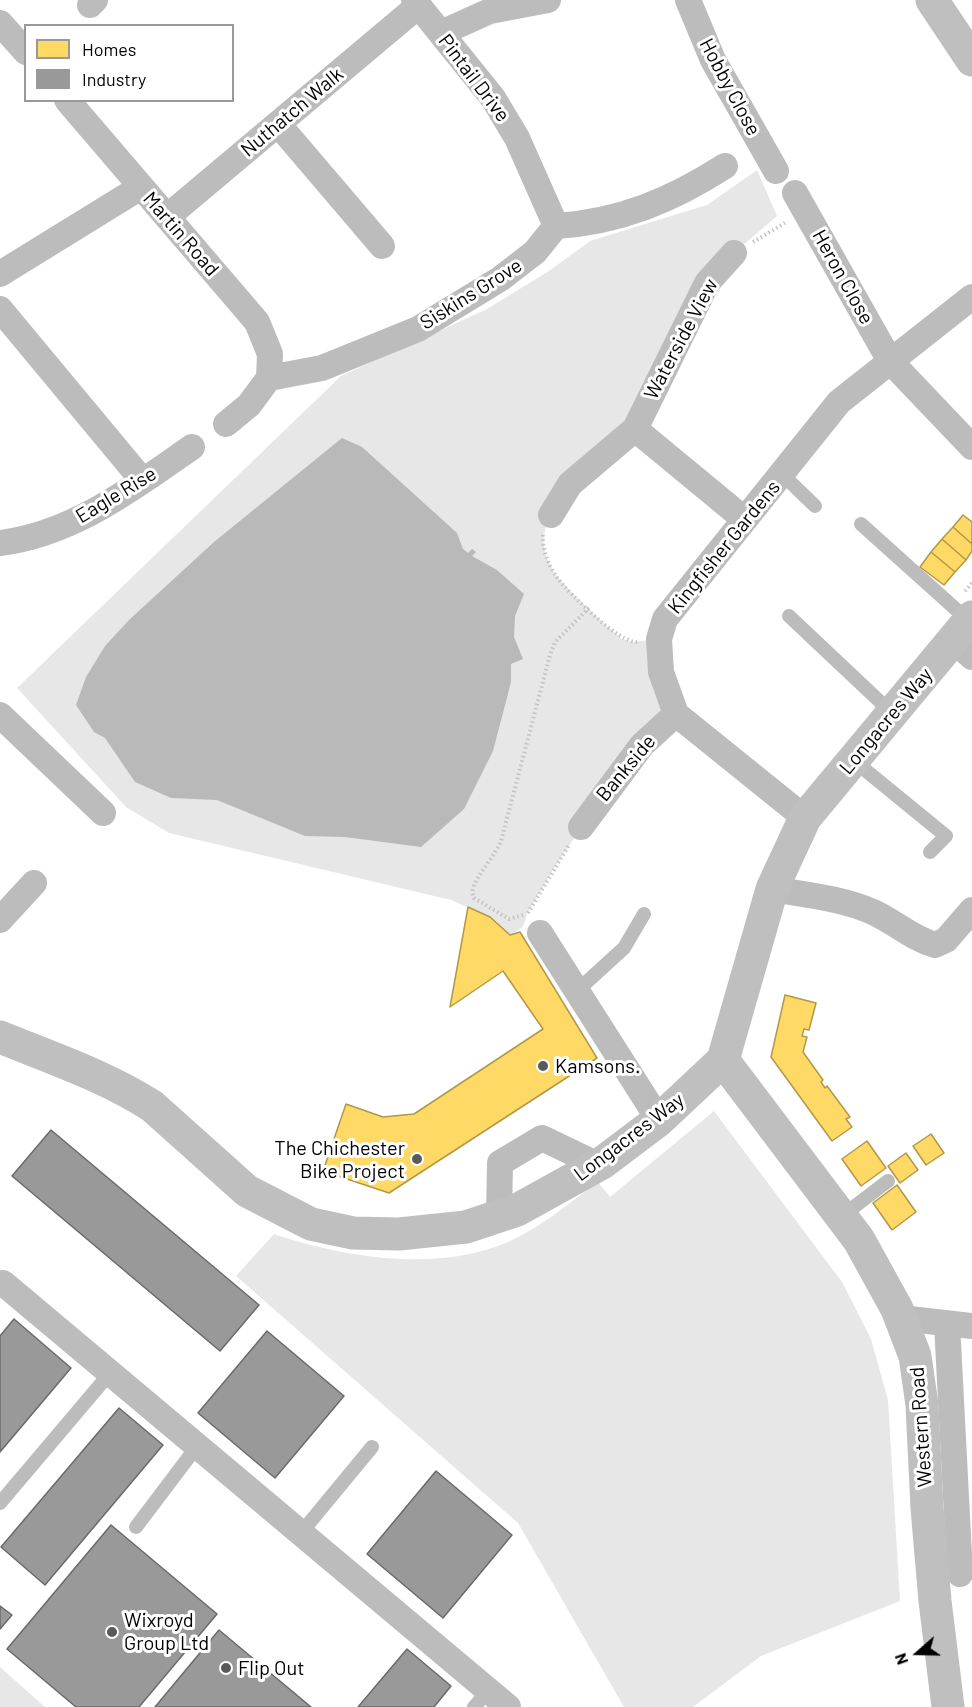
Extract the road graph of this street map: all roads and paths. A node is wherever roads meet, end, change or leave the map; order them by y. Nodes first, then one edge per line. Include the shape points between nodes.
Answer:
1 (548, 0) edge
2 (688, 0) edge
3 (932, 0) edge
4 (416, 3) edge
5 (520, 3) edge
6 (0, 23) edge
7 (441, 33) junction
8 (24, 50) edge
9 (972, 60) edge
10 (69, 102) edge
11 (278, 124) junction
12 (725, 166) dead end
13 (776, 171) dead end
14 (141, 187) junction
15 (800, 202) joint
16 (167, 217) junction
17 (556, 226) junction
18 (382, 246) dead end
19 (734, 254) joint
20 (0, 274) edge
21 (972, 297) edge
22 (0, 309) edge
23 (890, 361) junction
24 (269, 378) junction
25 (226, 424) dead end
26 (634, 429) junction
27 (192, 447) dead end
28 (972, 447) edge
29 (783, 475) junction
30 (143, 481) junction
31 (816, 506) dead end
32 (551, 515) joint
33 (744, 519) junction
34 (861, 524) dead end
35 (0, 543) edge
36 (589, 608) junction
37 (789, 616) dead end
38 (967, 634) edge
39 (659, 639) junction
40 (892, 713) junction
41 (676, 714) junction
42 (0, 715) edge
43 (853, 760) junction
44 (104, 813) dead end
45 (805, 818) junction
46 (581, 827) joint
47 (930, 852) dead end
48 (34, 883) dead end
49 (772, 889) junction
50 (972, 910) edge
51 (644, 914) dead end
52 (0, 920) edge
53 (534, 924) junction
54 (578, 990) junction
55 (0, 1037) edge
56 (723, 1060) junction
57 (659, 1120) junction
58 (598, 1165) junction
59 (888, 1181) dead end
60 (499, 1216) junction
61 (842, 1216) junction
62 (2, 1285) edge
63 (901, 1318) junction
64 (947, 1323) junction
65 (972, 1326) edge
66 (111, 1372) junction
67 (198, 1445) junction
68 (372, 1447) dead end
69 (0, 1503) edge
70 (136, 1527) dead end
71 (301, 1533) junction
72 (960, 1574) dead end
73 (481, 1699) edge
74 (508, 1707) edge
75 (948, 1707) edge

1 - 5 street
2 - 13 street, Hobby Close via 719,73
3 - 9 main road
4 - 7 street, Pintail Drive
4 - 11 street, Nuthatch Walk
5 - 7 street via 489,11
6 - 8 street
7 - 17 street, Pintail Drive via 493,98 517,138
10 - 14 street, Martin Road
11 - 16 street, Nuthatch Walk
11 - 18 street
12 - 17 street via 654,206 588,224
14 - 16 street, Martin Road
14 - 20 street
15 - 19 path
15 - 23 street, Heron Close
16 - 24 street, Martin Road via 257,322 270,354
17 - 24 street, Siskins Grove via 535,252 500,279 418,329 322,368
19 - 26 street, Waterside View via 707,283
21 - 23 street
22 - 30 street
23 - 28 street, Heron Close
23 - 29 street, Kingfisher Gardens via 839,402
24 - 25 street via 249,405
26 - 32 street, Waterside View via 570,484
26 - 33 street
27 - 30 street, Eagle Rise
29 - 31 lane
29 - 33 street, Kingfisher Gardens
30 - 35 street, Eagle Rise via 83,518 15,542
32 - 36 path via 543,538 550,566
33 - 39 street, Kingfisher Gardens via 665,619
34 - 38 lane
36 - 39 path via 622,639
36 - 53 path via 555,642 501,841 472,892 474,898 509,919
37 - 40 lane
38 - 40 main road, Longacres Way
39 - 41 street, Kingfisher Gardens via 661,672
40 - 43 main road, Longacres Way
41 - 45 street
41 - 46 street, Bankside via 642,745
42 - 44 street
43 - 45 main road, Longacres Way
43 - 47 lane via 946,836
45 - 49 main road, Longacres Way
46 - 53 path
48 - 52 street
49 - 50 street via 841,901 874,913 898,929 935,945 946,940
49 - 56 main road, Longacres Way
51 - 54 lane via 624,948
53 - 54 street
54 - 57 street
55 - 60 main road, Longacres Way via 134,1095 159,1111 248,1191 312,1224 353,1233 399,1234 466,1227
56 - 57 main road, Longacres Way
56 - 61 main road, Western Road
57 - 58 main road, Longacres Way
58 - 60 main road, Longacres Way via 541,1199
58 - 60 street via 542,1138 500,1163
59 - 61 lane
61 - 63 main road, Western Road
62 - 66 street
63 - 64 street
63 - 75 main road, Western Road via 915,1356 922,1405 927,1508
64 - 65 street
64 - 72 street
66 - 67 street
66 - 69 lane
67 - 70 lane
67 - 71 street
68 - 71 lane
71 - 73 street
73 - 74 street

